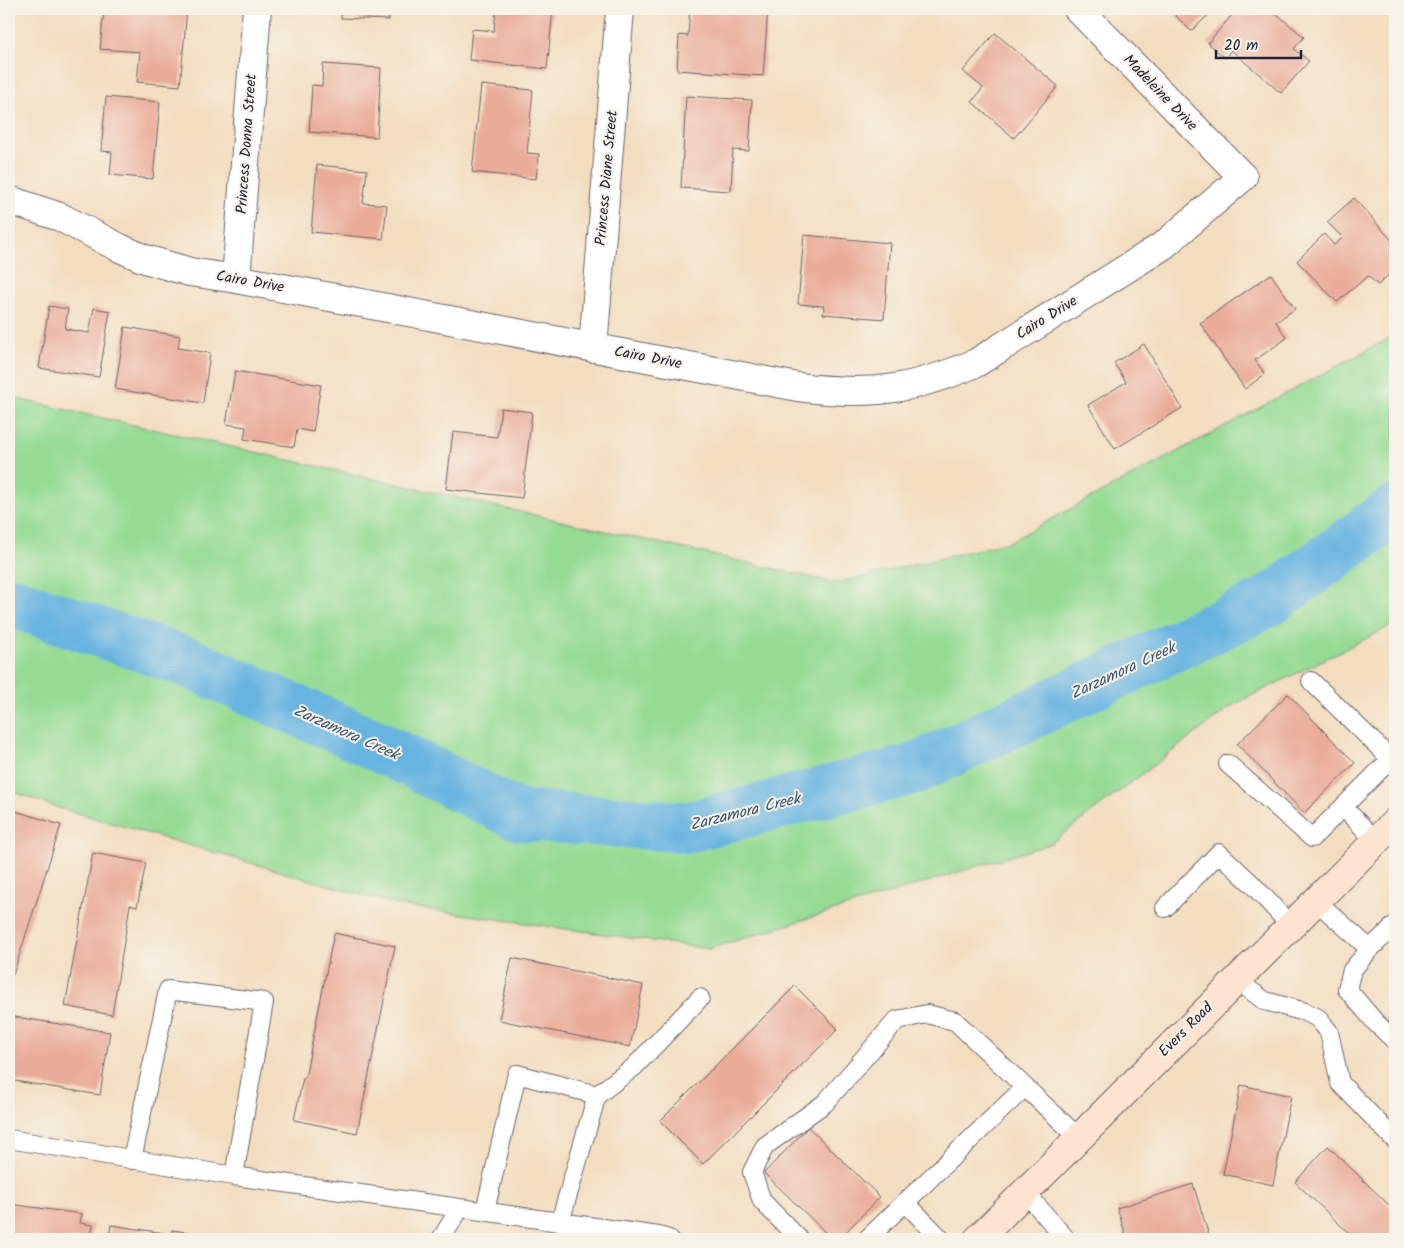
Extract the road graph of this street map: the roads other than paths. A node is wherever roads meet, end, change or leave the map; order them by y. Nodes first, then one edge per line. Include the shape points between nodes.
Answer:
1 (257, 9) edge
2 (620, 9) edge
3 (1078, 9) edge
4 (1243, 177) joint
5 (9, 200) edge
6 (236, 279) junction
7 (593, 348) junction
8 (1312, 681) dead end
9 (1228, 764) dead end
10 (1343, 807) junction
11 (1395, 822) edge
12 (1376, 841) junction
13 (1315, 900) junction
14 (1165, 908) dead end
15 (1290, 925) junction
16 (1395, 925) edge
17 (1370, 949) junction
18 (1236, 980) junction
19 (700, 998) dead end
20 (1395, 1041) edge
21 (1025, 1087) junction
22 (597, 1095) junction
23 (1079, 1138) junction
24 (9, 1139) edge
25 (1395, 1140) edge
26 (132, 1160) junction
27 (234, 1176) junction
28 (1025, 1192) junction
29 (905, 1202) junction
30 (460, 1208) junction
31 (484, 1211) junction
32 (560, 1222) junction
33 (990, 1235) edge
34 (663, 1238) edge
35 (441, 1239) edge
36 (799, 1239) edge
37 (867, 1239) edge
38 (941, 1239) edge
39 (1066, 1239) edge

1 - 6 street, Princess Donna Street
2 - 7 street, Princess Diane Street
3 - 4 street, Madeleine Drive
4 - 7 street, Cairo Drive via 1164,245 976,363 921,384 892,390 834,392
5 - 6 street, Cairo Drive via 60,216 145,259 190,272
6 - 7 street, Cairo Drive
8 - 10 lane via 1391,759
9 - 10 lane via 1312,838
10 - 12 lane
11 - 12 main road, Evers Road
12 - 13 main road, Evers Road
13 - 15 main road, Evers Road
13 - 17 lane
14 - 15 lane via 1219,853
15 - 18 main road, Evers Road
16 - 17 lane
17 - 20 lane via 1352,970 1348,989
18 - 23 main road, Evers Road
18 - 25 lane via 1265,1001 1318,1018 1329,1032 1340,1083
19 - 22 lane via 634,1067
21 - 23 lane
21 - 29 lane
21 - 36 lane via 955,1021 927,1014 897,1020 824,1103 765,1146 752,1172 762,1201
22 - 31 lane via 517,1074
22 - 32 lane
23 - 28 main road, Evers Road
24 - 26 lane
26 - 27 lane
26 - 27 lane via 168,990 264,1002
27 - 30 lane
28 - 33 main road, Evers Road
28 - 39 lane
29 - 37 lane
29 - 38 lane
30 - 31 lane
30 - 35 lane
31 - 32 lane
32 - 34 lane

